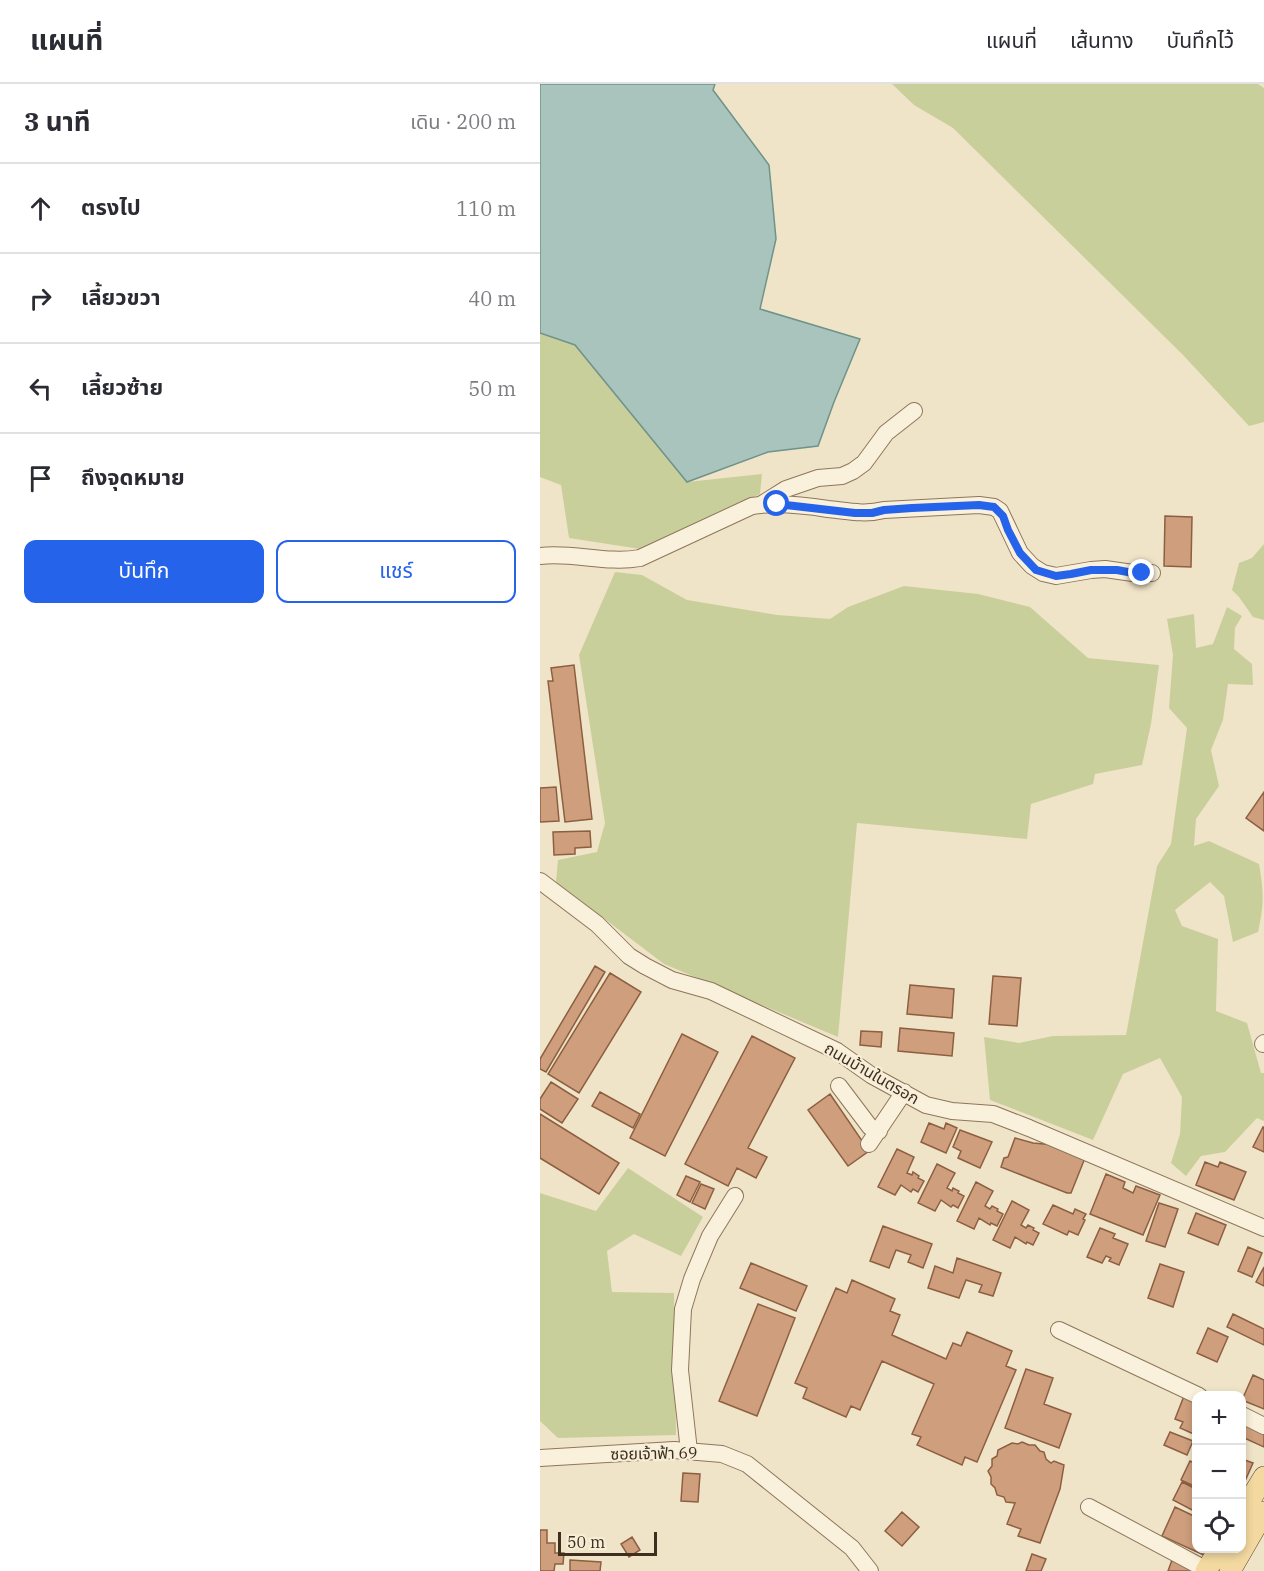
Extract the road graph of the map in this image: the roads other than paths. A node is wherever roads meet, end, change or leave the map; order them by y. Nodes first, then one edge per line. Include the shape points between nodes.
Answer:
1 (914, 411) dead end
2 (761, 505) junction
3 (540, 556) edge
4 (1152, 573) dead end
5 (540, 881) edge
6 (839, 1086) dead end
7 (904, 1092) junction
8 (735, 1196) dead end
9 (1264, 1228) edge
10 (1059, 1330) dead end
11 (1192, 1392) edge
12 (1246, 1417) edge
13 (1264, 1426) edge
14 (689, 1451) junction
15 (540, 1458) edge
16 (1264, 1477) edge
17 (1246, 1506) edge
18 (1089, 1507) dead end
19 (1264, 1512) edge
20 (1217, 1553) edge
21 (870, 1571) edge
22 (1207, 1571) edge
23 (1230, 1571) edge

1 - 2 street via 886,433 864,463 853,471 786,489
2 - 3 street via 640,558 625,561
2 - 4 street via 855,513 994,507 1003,516 1020,553 1043,573
5 - 7 street, ถนนบ้านในตรอก via 645,966 837,1051
6 - 7 street via 874,1137
7 - 9 street, ถนนบ้านในตรอก via 926,1105 993,1114
8 - 14 street via 710,1236 683,1309 680,1370
10 - 11 street
12 - 13 street
14 - 15 street, ซอยเจ้าฟ้า 69
14 - 21 street, ซอยเจ้าฟ้า 69 via 722,1454 747,1464 852,1548
16 - 17 main road
18 - 22 street
19 - 23 main road
20 - 22 main road

